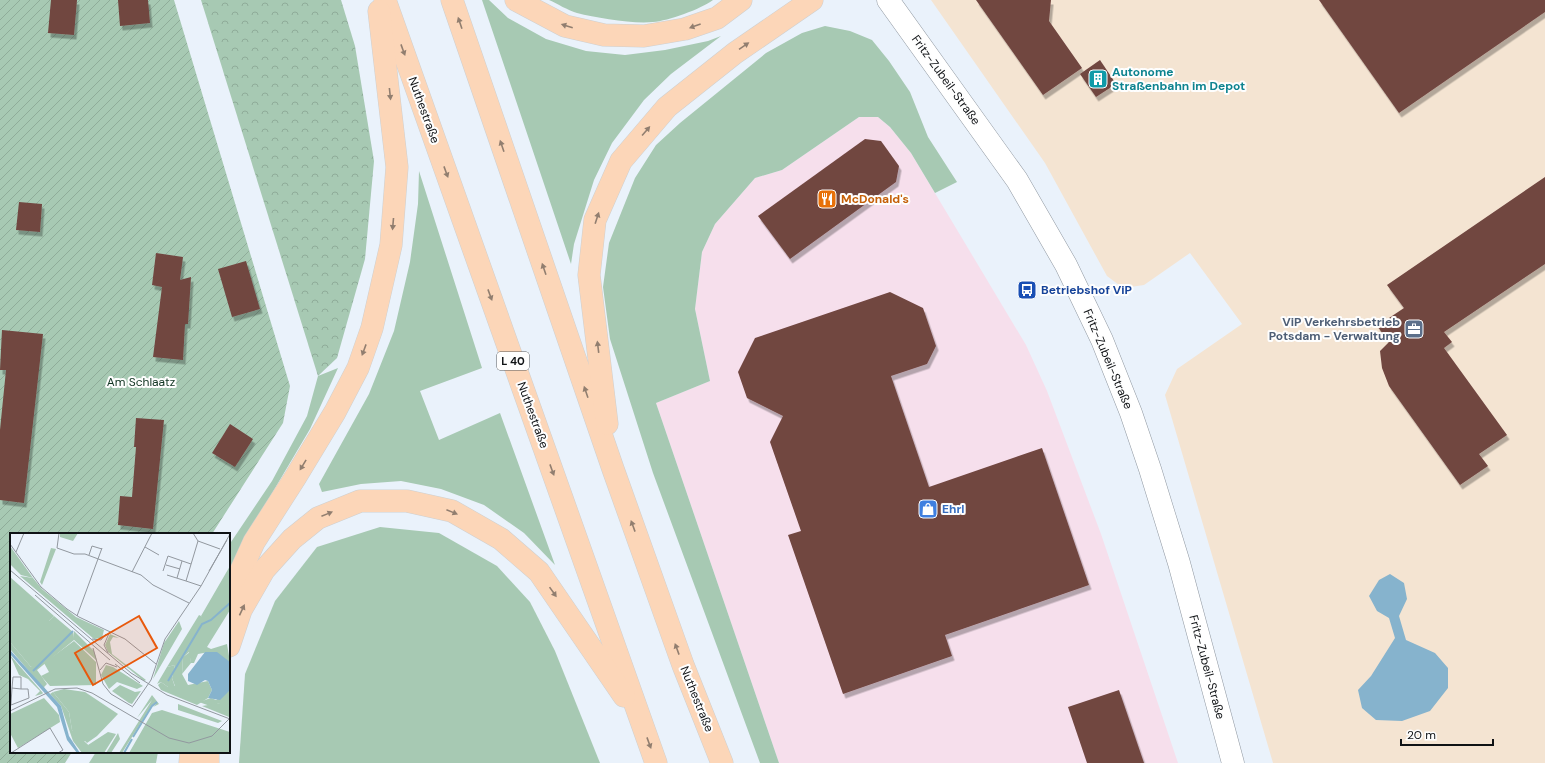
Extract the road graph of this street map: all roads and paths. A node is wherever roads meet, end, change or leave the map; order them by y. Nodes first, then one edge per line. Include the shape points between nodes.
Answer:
1 (378, 0) edge
2 (385, 0) edge
3 (452, 0) edge
4 (516, 0) edge
5 (740, 0) edge
6 (812, 0) edge
7 (888, 0) edge
8 (613, 469) junction
9 (230, 595) edge
10 (230, 643) edge
11 (642, 722) junction
12 (191, 753) edge
13 (190, 763) edge
14 (656, 763) edge
15 (722, 763) edge
16 (1233, 763) edge

1 -> 9 highway via 398,167 391,245 372,328 358,368 335,412 254,542
2 -> 11 highway, Nuthestraße / L 40
8 -> 3 highway, Nuthestraße
5 -> 4 highway via 717,18 685,29 644,36 604,35 565,26
8 -> 6 highway via 589,275 595,220 621,161 667,107 735,52
7 - 16 street, Fritz-Zubeil-Straße via 1017,180 1066,265 1102,340 1150,469 1179,563
15 -> 8 highway, Nuthestraße via 683,665
10 -> 11 highway via 241,610 264,570 292,539 313,522 360,501 407,501 452,511 502,539 539,572
11 -> 14 highway, Nuthestraße / L 40
12 - 13 highway

